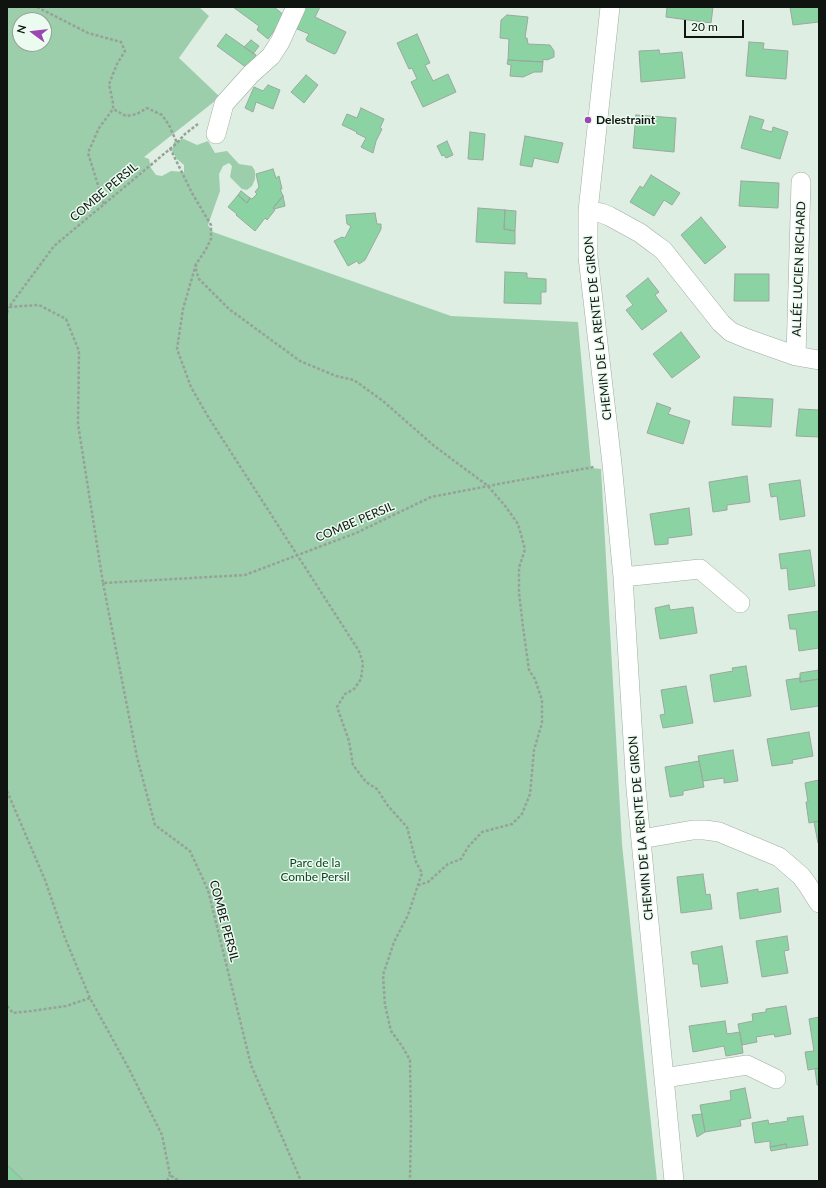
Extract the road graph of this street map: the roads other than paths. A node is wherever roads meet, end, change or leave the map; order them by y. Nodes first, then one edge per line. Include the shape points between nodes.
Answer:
1 (296, 7) edge
2 (610, 7) edge
3 (216, 134) dead end
4 (801, 182) dead end
5 (588, 211) junction
6 (796, 356) junction
7 (819, 360) edge
8 (623, 577) junction
9 (740, 604) dead end
10 (641, 839) junction
11 (819, 903) edge
12 (664, 1078) junction
13 (776, 1079) dead end
14 (674, 1181) edge

1 - 3 street via 271,56 224,104
2 - 5 street, CHEMIN DE LA RENTE DE GIRON
4 - 6 street, ALLÉE LUCIEN RICHARD
5 - 6 street via 609,216 635,230 663,250 731,332
5 - 8 street, CHEMIN DE LA RENTE DE GIRON via 588,257
6 - 7 street
8 - 9 street via 700,569
8 - 10 street, CHEMIN DE LA RENTE DE GIRON
10 - 11 street via 693,830 718,832 779,857 801,876
10 - 12 street, CHEMIN DE LA RENTE DE GIRON
12 - 13 street via 747,1066
12 - 14 street, CHEMIN DE LA RENTE DE GIRON

